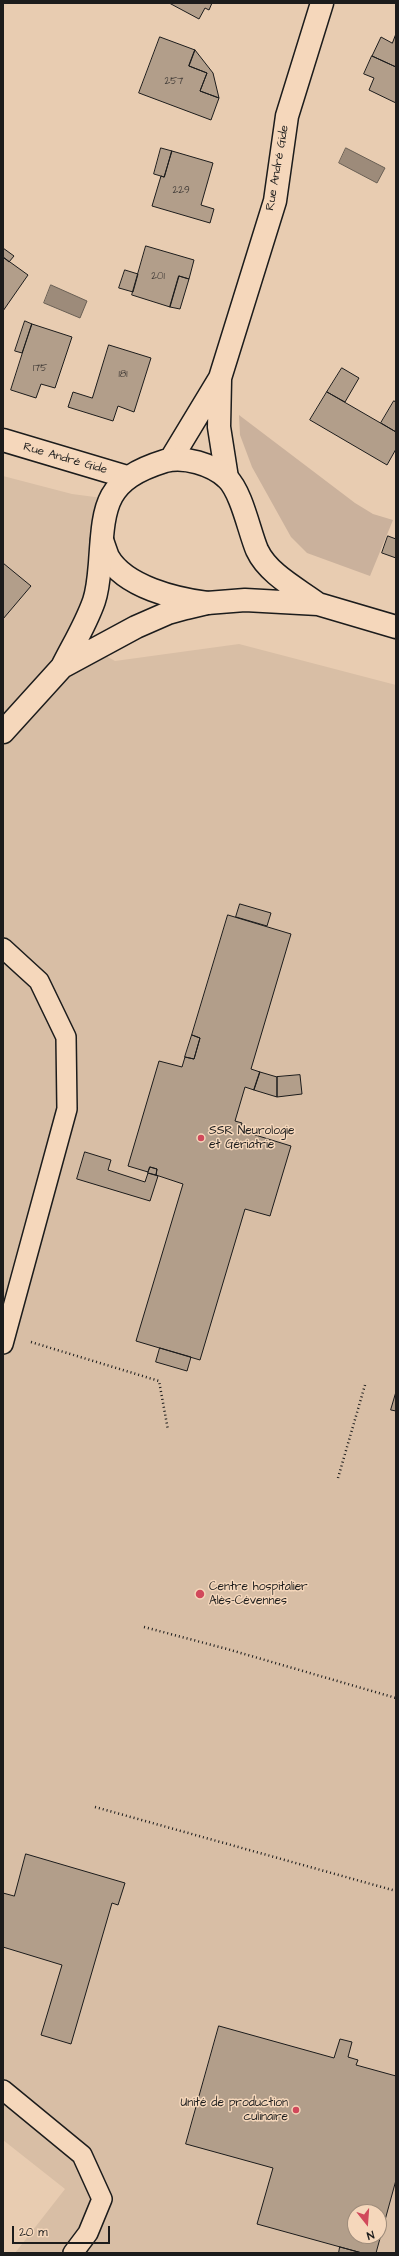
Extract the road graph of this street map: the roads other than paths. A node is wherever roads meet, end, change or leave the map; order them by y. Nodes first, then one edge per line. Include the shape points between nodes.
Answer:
1 (322, 3) edge
2 (220, 378) junction
3 (3, 440) edge
4 (171, 459) junction
5 (128, 477) junction
6 (227, 478) junction
7 (102, 540) junction
8 (207, 603) junction
9 (318, 604) junction
10 (396, 627) edge
11 (62, 667) junction
12 (3, 732) edge
13 (3, 948) edge
14 (4, 1339) edge
15 (3, 2090) edge
16 (73, 2253) edge

1 - 2 street, Rue André Gide via 287,116 275,201
2 - 4 street, Rue André Gide
2 - 6 street, Rue André Gide via 219,427
3 - 5 street, Rue André Gide
4 - 5 street via 141,469
4 - 6 street via 191,460
5 - 7 street via 118,486 110,499
6 - 9 street, Rue André Gide via 258,551 273,571
7 - 8 street via 109,558 122,572 148,589 181,600
7 - 11 street via 94,600
8 - 9 street via 245,600
8 - 11 street via 168,613 136,627
9 - 10 street
11 - 12 street
13 - 14 lane via 39,981 66,1037 67,1109
15 - 16 lane via 82,2155 102,2198 88,2233

